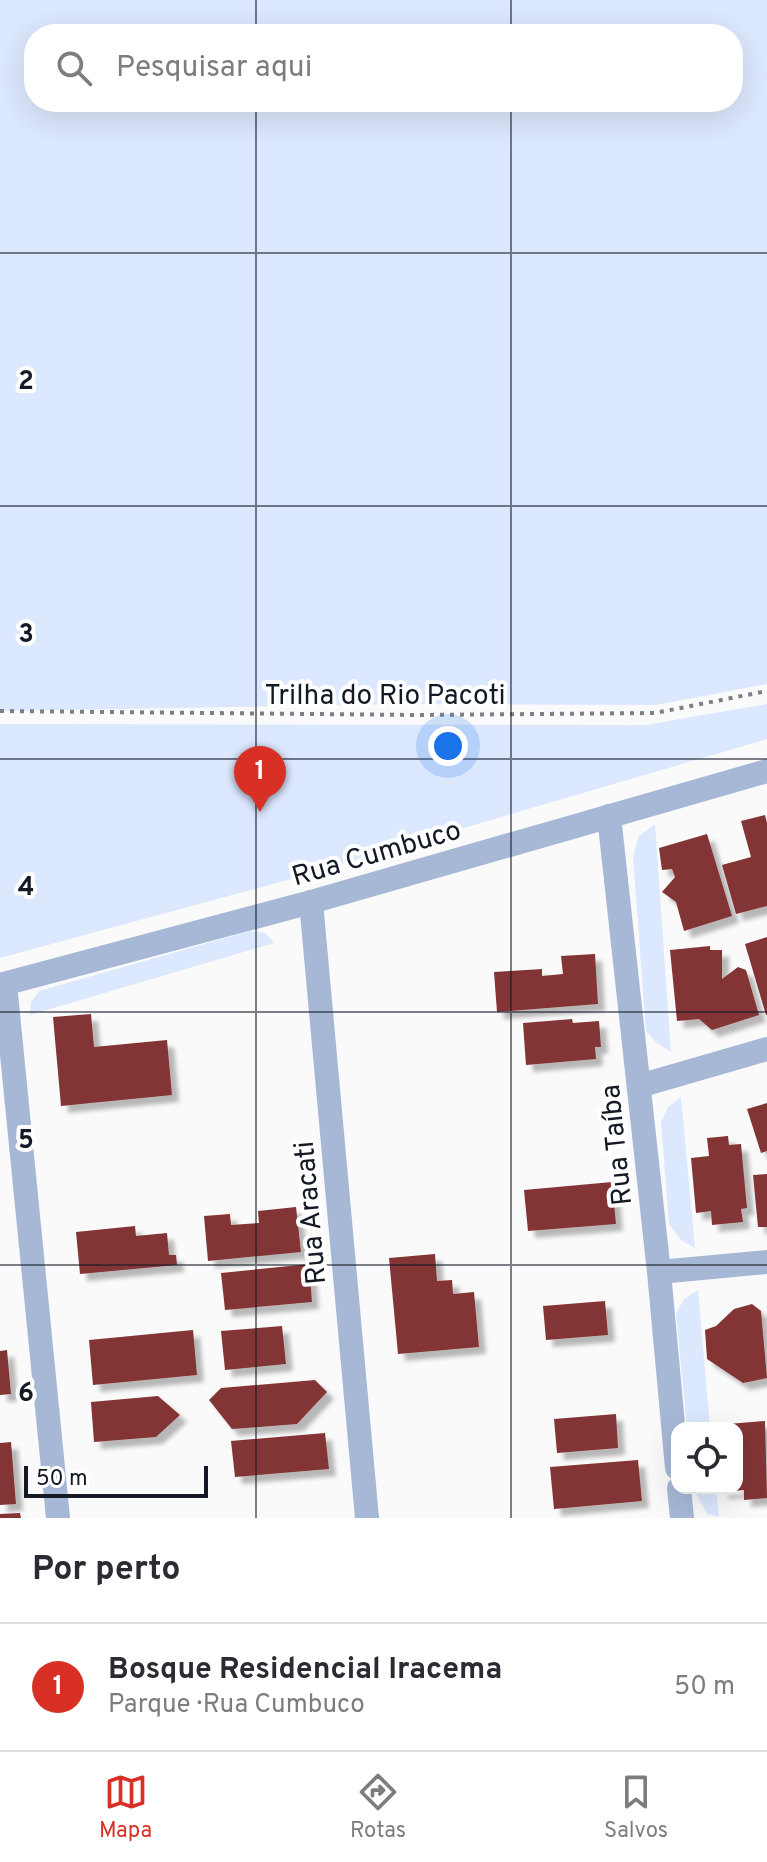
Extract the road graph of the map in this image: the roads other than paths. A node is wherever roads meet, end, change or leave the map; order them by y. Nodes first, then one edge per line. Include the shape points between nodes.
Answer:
1 (767, 771) edge
2 (609, 816) junction
3 (311, 902) junction
4 (2, 984) edge
5 (767, 1049) edge
6 (639, 1086) junction
7 (767, 1262) edge
8 (659, 1272) junction
9 (673, 1422) edge
10 (680, 1494) edge
11 (58, 1518) edge
12 (367, 1518) edge
13 (682, 1518) edge

1 - 2 street, Rua Cumbuco
2 - 3 street, Rua Cumbuco
2 - 6 street, Rua Taíba
3 - 4 street, Rua Cumbuco
3 - 12 street, Rua Aracati
4 - 11 street
5 - 6 street
6 - 8 street, Rua Taíba
7 - 8 street
8 - 9 street, Rua Taíba
10 - 13 street

